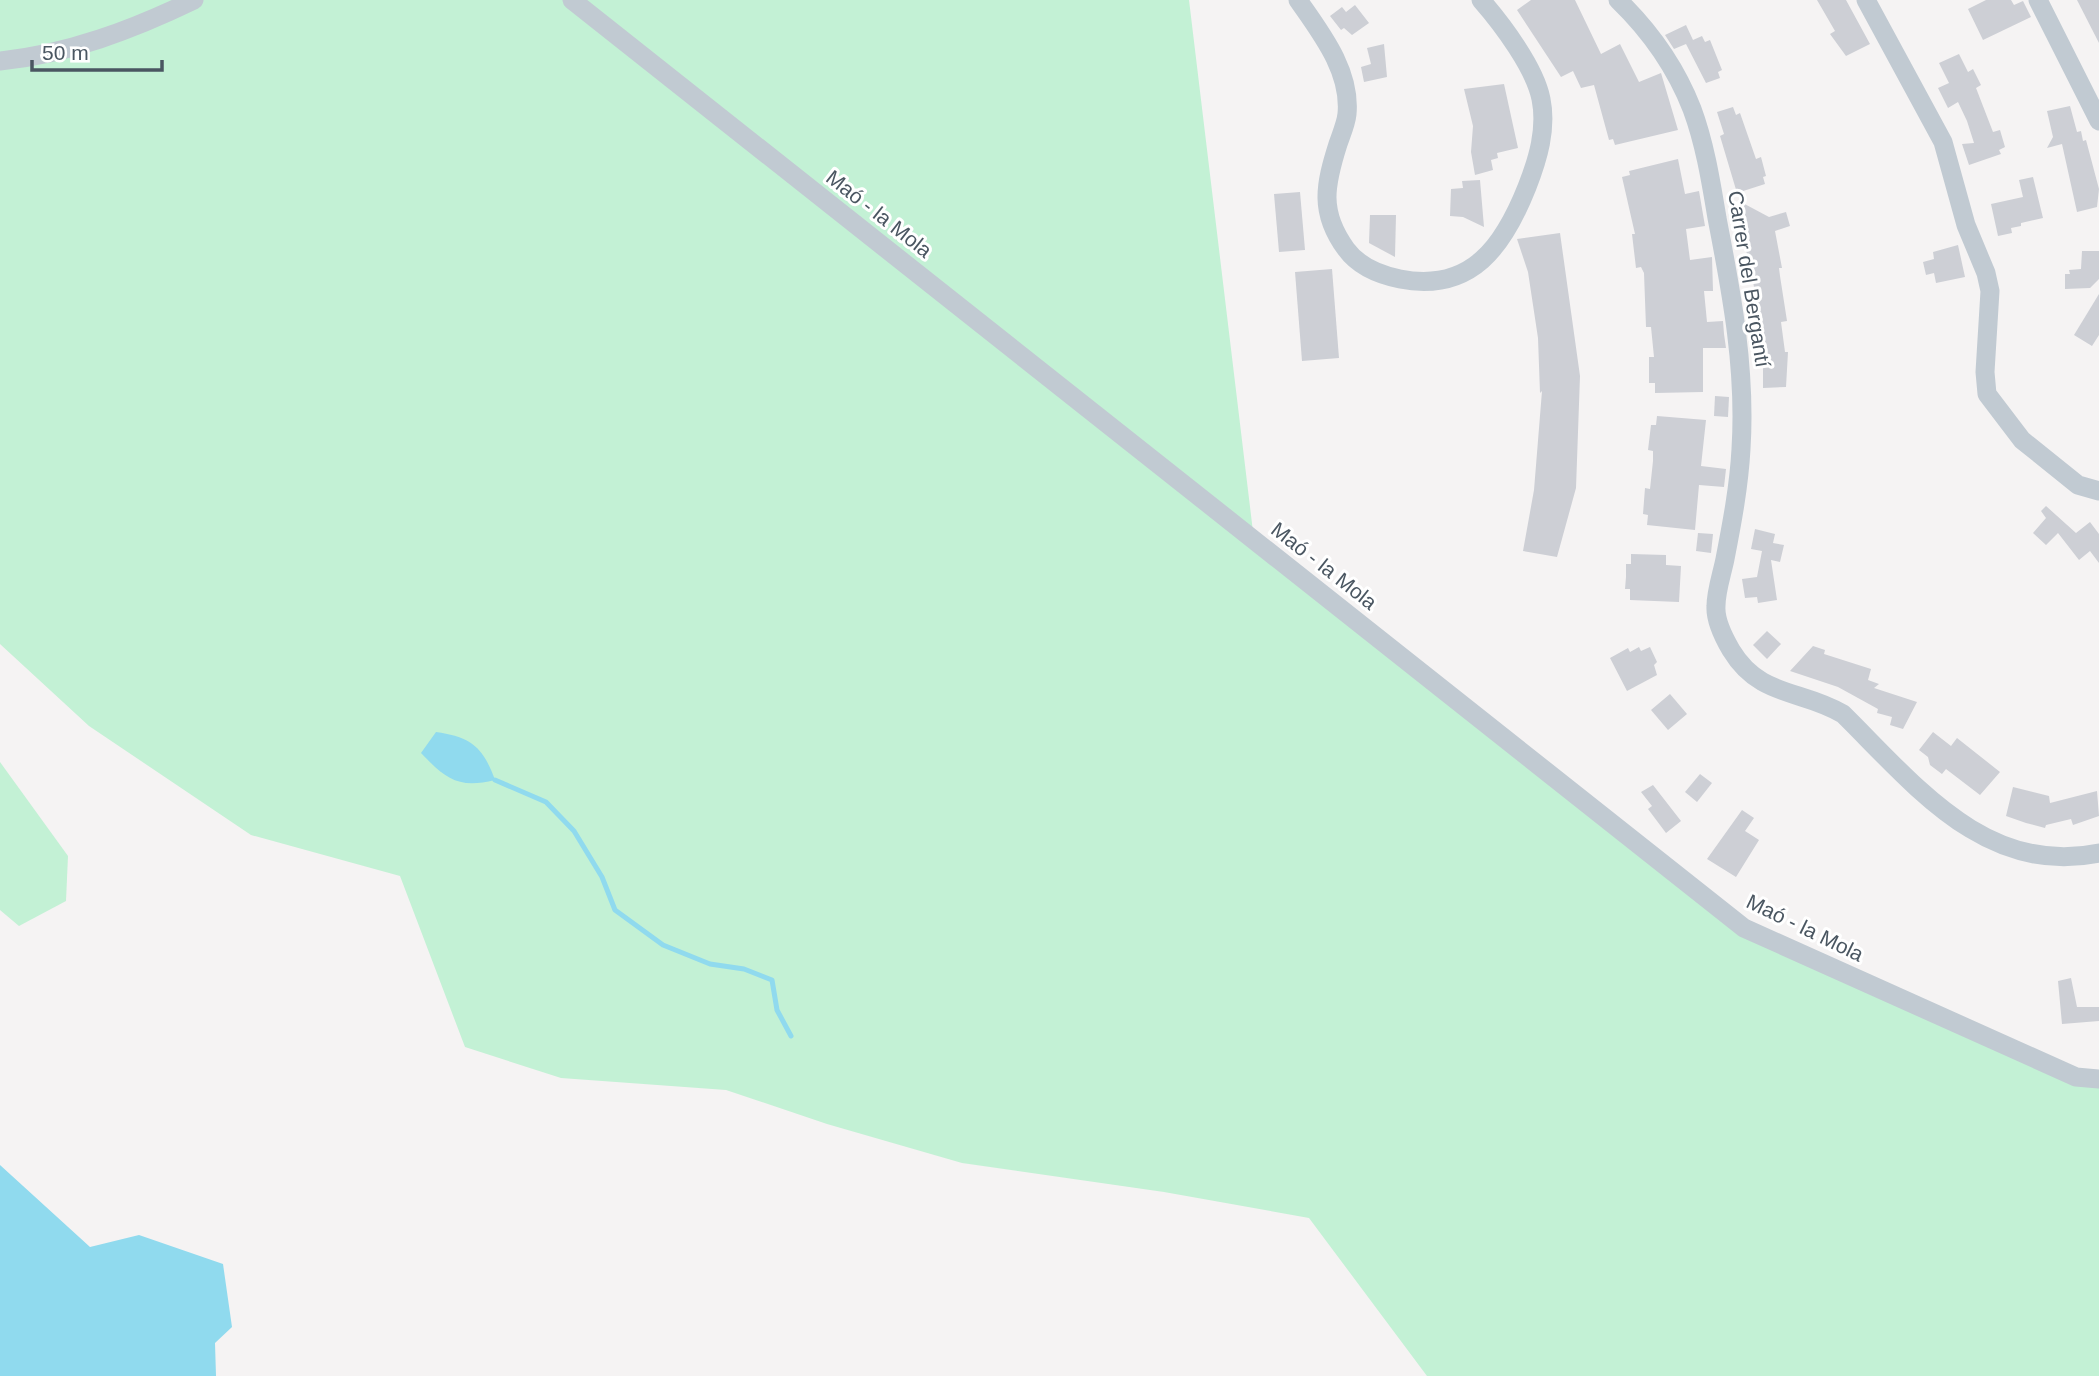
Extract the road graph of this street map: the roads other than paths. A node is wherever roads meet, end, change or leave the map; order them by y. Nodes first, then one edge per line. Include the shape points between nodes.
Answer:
1 (194, 0) edge
2 (572, 0) edge
3 (1297, 0) edge
4 (1481, 0) edge
5 (1618, 0) edge
6 (1866, 0) edge
7 (2038, 0) edge
8 (0, 61) edge
9 (2099, 121) edge
10 (2099, 491) edge
11 (2099, 853) edge
12 (2099, 1079) edge

1 - 8 street via 149,22 47,56
2 - 12 street, Maó - la Mola via 1744,928 2076,1077
3 - 4 street via 1339,62 1348,113 1326,182 1327,207 1336,232 1347,251 1366,268 1416,282 1442,280 1494,251 1507,234 1535,167 1544,129 1541,97 1525,62
5 - 11 street, Carrer del Bergantí via 1642,24 1692,109 1736,315 1742,375 1741,449 1715,607 1731,651 1742,667 1766,685 1843,714 1942,812 1979,836 2049,856 2076,858
6 - 10 street via 1943,142 1966,225 1986,273 1990,291 1984,372 1987,394 2022,440 2078,485
7 - 9 street

